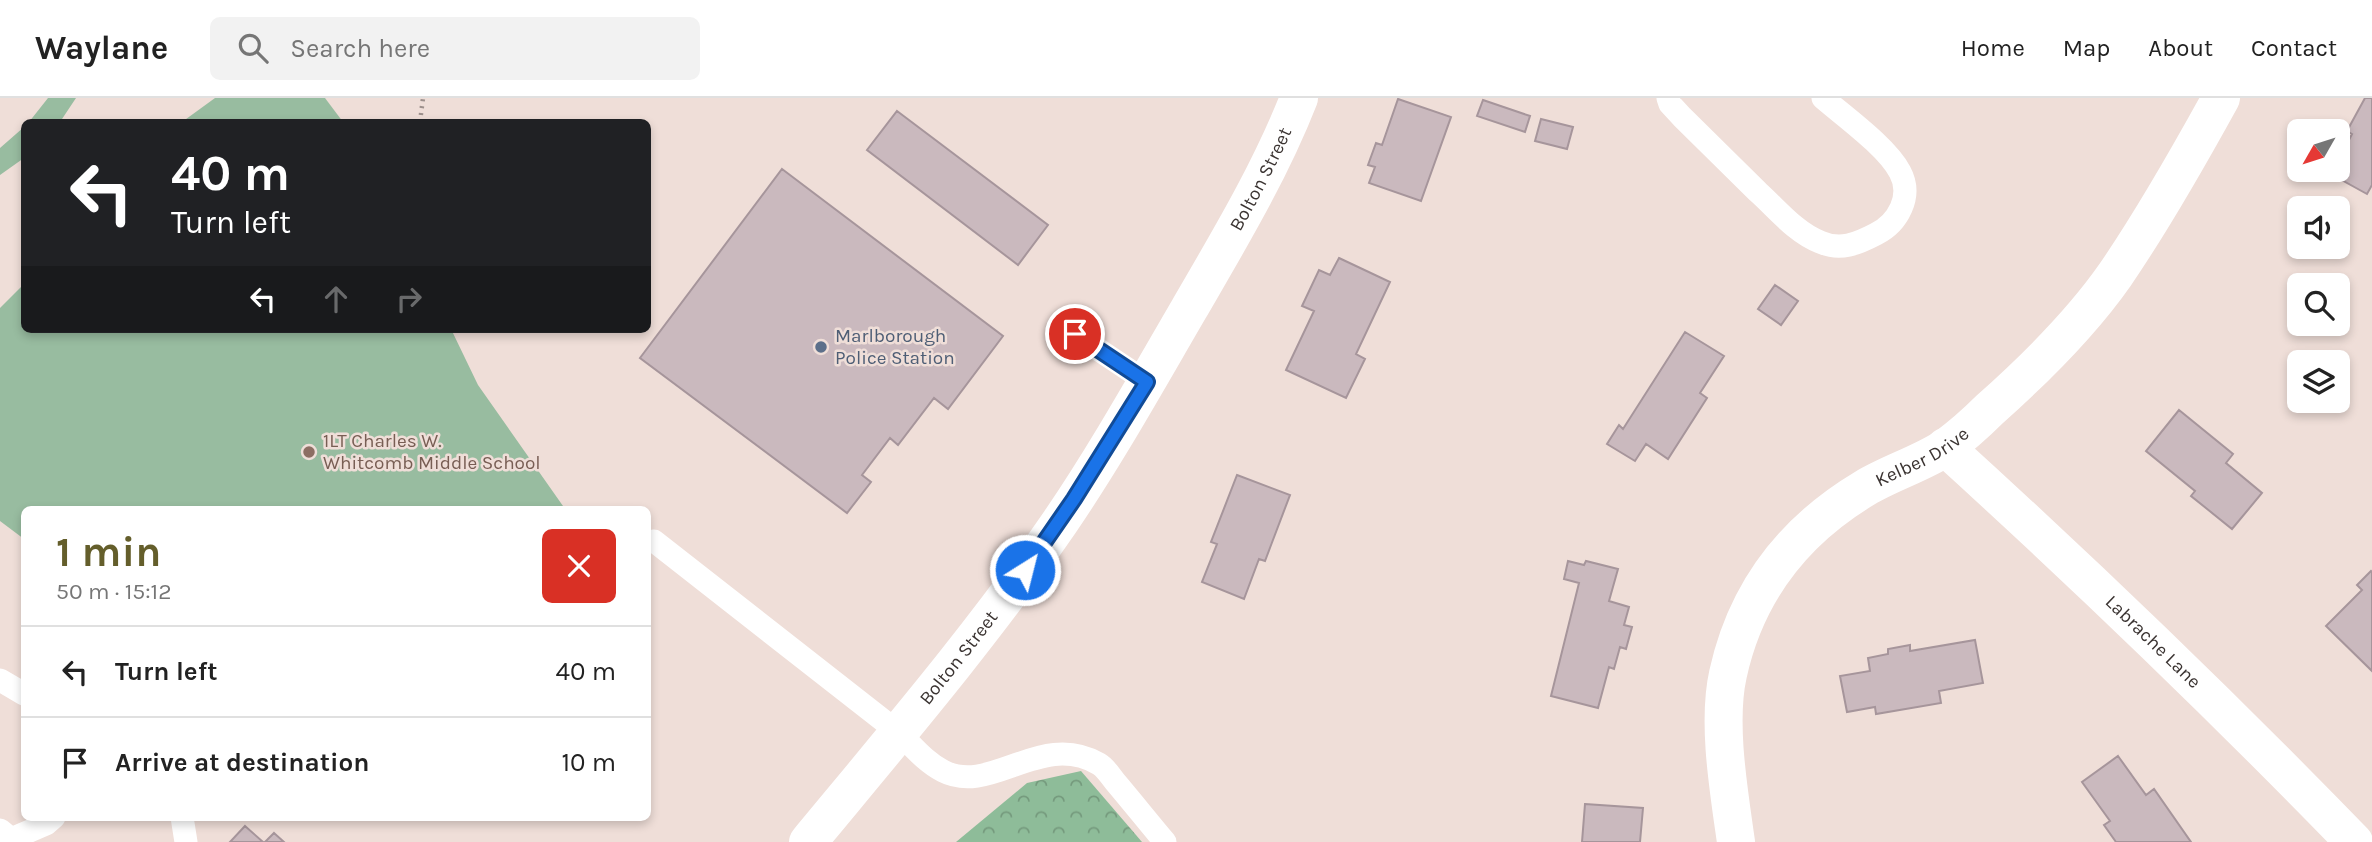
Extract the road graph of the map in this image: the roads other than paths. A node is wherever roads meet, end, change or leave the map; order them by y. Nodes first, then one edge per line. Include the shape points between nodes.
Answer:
1 (1299, 98) edge
2 (1668, 98) edge
3 (1824, 98) edge
4 (2221, 98) edge
5 (1075, 334) dead end
6 (1147, 382) junction
7 (1945, 447) junction
8 (654, 541) dead end
9 (0, 680) edge
10 (21, 692) edge
11 (898, 732) junction
12 (49, 821) edge
13 (183, 821) edge
14 (0, 830) edge
15 (186, 842) edge
16 (808, 842) edge
17 (1165, 842) edge
18 (1737, 842) edge
19 (2354, 842) edge

1 - 6 street, Bolton Street via 1256,191
2 - 3 lane via 1792,225 1820,242 1841,247 1883,231 1898,216 1905,195 1900,173 1880,148
4 - 7 street, Kelber Drive via 2114,276 2060,341
5 - 6 lane
6 - 11 street, Bolton Street via 1059,523
7 - 18 street, Kelber Drive via 1864,489 1804,532 1772,569 1742,626 1727,676 1724,732
7 - 19 street, Labrache Lane via 2067,558
8 - 11 lane
9 - 10 lane
11 - 16 street, Bolton Street
11 - 17 lane via 933,765 961,777 980,776 1049,753 1075,754 1093,761
12 - 14 lane via 11,839
13 - 15 lane

